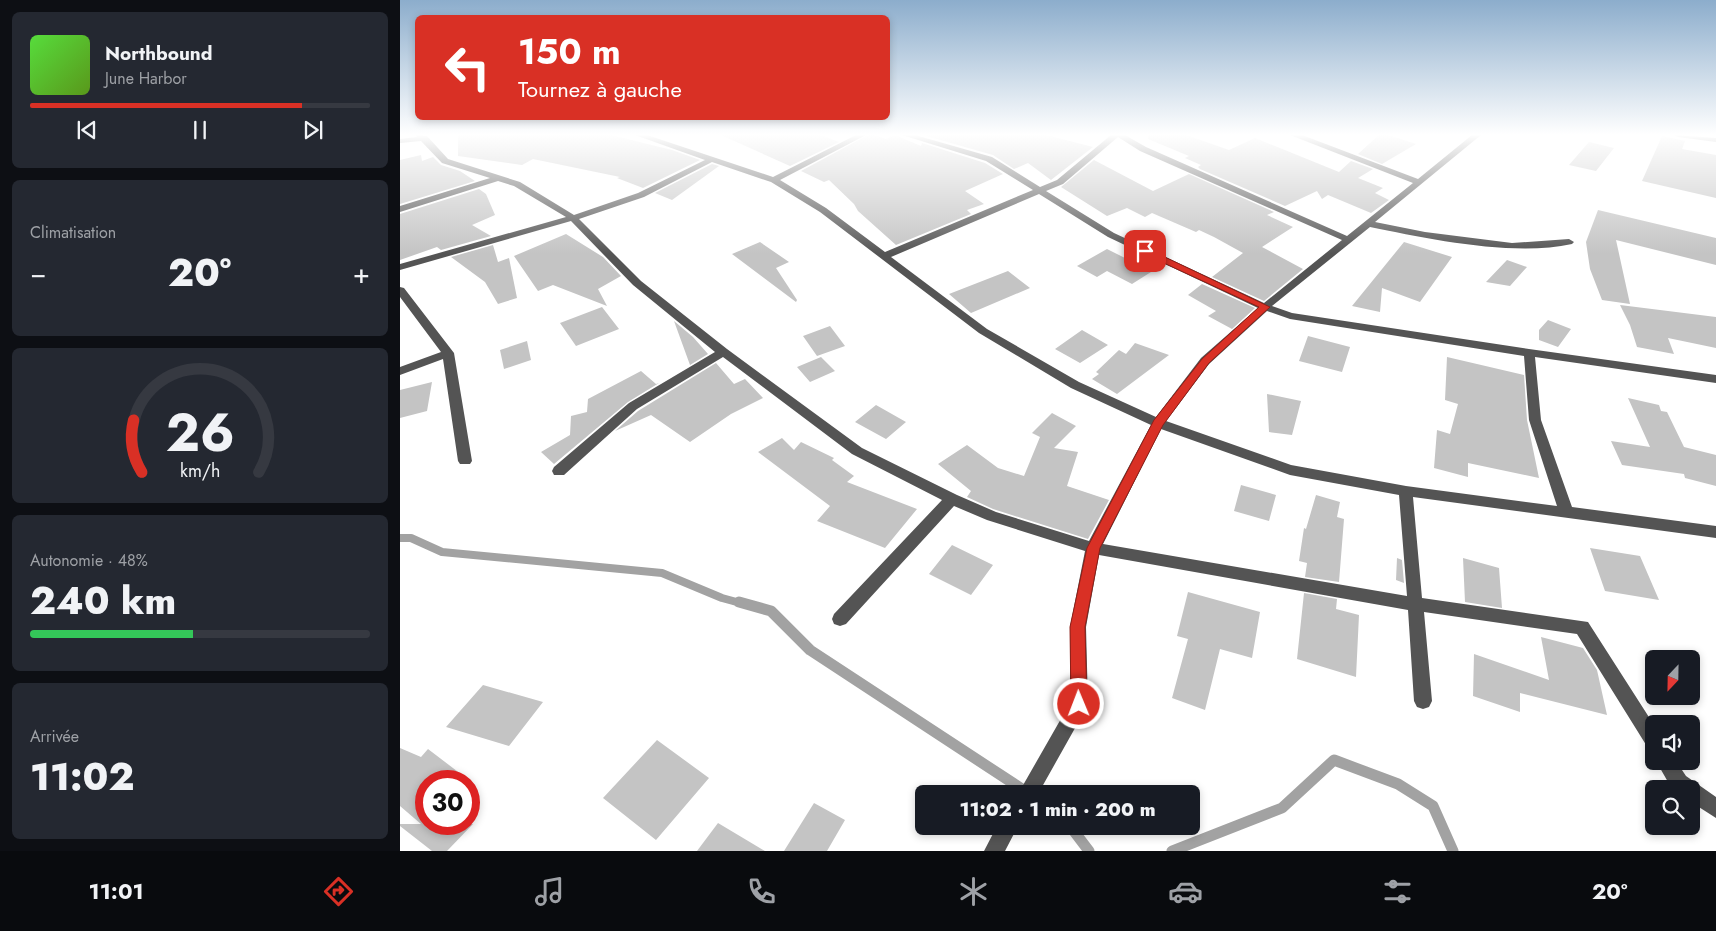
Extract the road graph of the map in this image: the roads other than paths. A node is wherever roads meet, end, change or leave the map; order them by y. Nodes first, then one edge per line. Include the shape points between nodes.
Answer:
1 (488, 175) edge
2 (681, 175) edge
3 (758, 175) edge
4 (784, 175) edge
5 (1014, 175) edge
6 (1069, 175) edge
7 (1201, 175) edge
8 (1399, 175) edge
9 (1427, 175) edge
10 (498, 178) junction
11 (774, 180) junction
12 (1418, 182) junction
13 (1038, 190) junction
14 (400, 209) edge
15 (573, 218) junction
16 (1370, 224) junction
17 (1349, 240) junction
18 (1569, 242) dead end
19 (885, 256) junction
20 (400, 267) edge
21 (400, 290) edge
22 (1265, 307) junction
23 (723, 352) junction
24 (448, 353) junction
25 (1529, 353) junction
26 (400, 371) edge
27 (1716, 379) edge
28 (1158, 423) junction
29 (464, 461) dead end
30 (559, 471) dead end
31 (1406, 490) junction
32 (952, 499) junction
33 (1567, 513) junction
34 (1716, 532) edge
35 (1093, 548) junction
36 (1415, 604) junction
37 (840, 619) dead end
38 (1423, 701) dead end
39 (1645, 728) edge
40 (1032, 785) edge
41 (1700, 797) edge
42 (1716, 808) edge
43 (1003, 835) edge
44 (994, 851) edge

1 - 10 street
2 - 15 street via 641,195
3 - 11 street
4 - 11 street
5 - 13 street
6 - 13 street via 1060,182
7 - 17 street
8 - 12 street
9 - 12 street
10 - 14 street
10 - 15 street via 517,184
11 - 19 street via 823,210
12 - 16 street
13 - 19 street
13 - 22 street via 1111,235
15 - 20 street
15 - 23 street via 637,283
16 - 17 street
16 - 18 street via 1512,246
17 - 22 street
19 - 28 street via 983,331 1075,385
21 - 24 street
22 - 25 street via 1290,316
22 - 28 street via 1206,361
23 - 30 street via 633,406
23 - 32 street via 857,451
24 - 26 street
24 - 29 street
25 - 27 street
25 - 33 street via 1535,420
28 - 31 street via 1290,470
28 - 35 street
31 - 33 street
31 - 36 street
32 - 35 street via 992,516
32 - 37 street
33 - 34 street
35 - 36 street
35 - 40 street via 1078,627 1079,704
36 - 38 street
36 - 39 street via 1582,627
41 - 42 street
43 - 44 street

